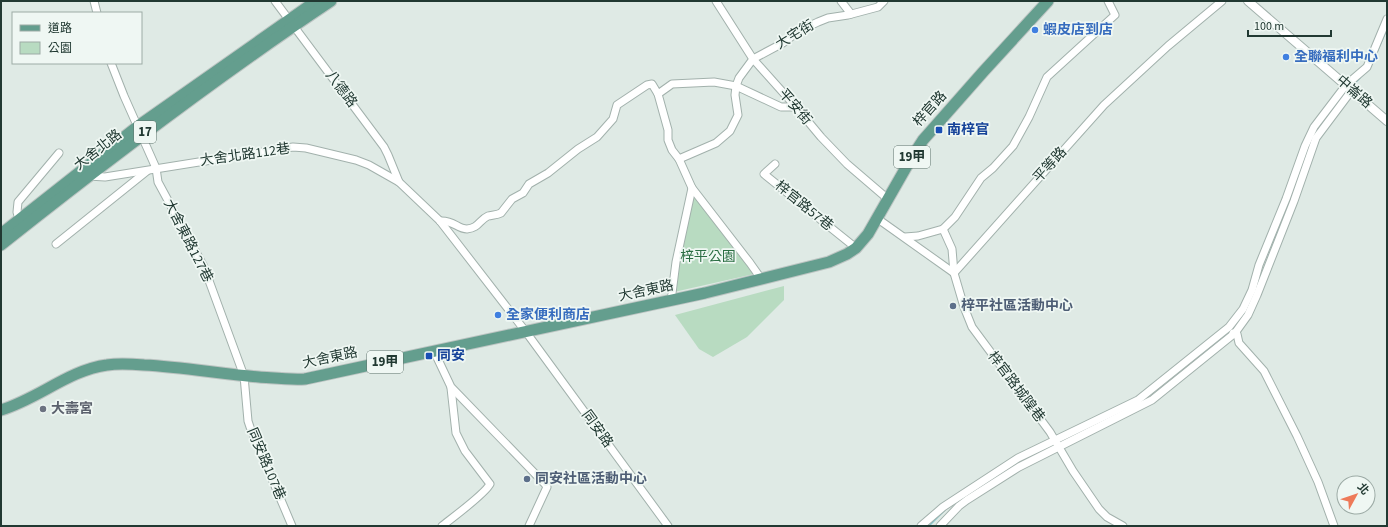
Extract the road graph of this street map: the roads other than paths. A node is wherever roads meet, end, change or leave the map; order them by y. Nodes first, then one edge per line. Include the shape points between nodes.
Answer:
1 (94, 1) edge
2 (275, 1) edge
3 (316, 1) edge
4 (330, 1) edge
5 (716, 1) edge
6 (840, 1) edge
7 (884, 1) edge
8 (1048, 1) edge
9 (1108, 1) edge
10 (1222, 1) edge
11 (1248, 1) edge
12 (97, 12) edge
13 (851, 14) junction
14 (1387, 19) edge
15 (291, 22) junction
16 (753, 60) junction
17 (111, 64) edge
18 (736, 86) junction
19 (1349, 87) junction
20 (658, 94) junction
21 (796, 107) junction
22 (1387, 121) edge
23 (140, 130) junction
24 (59, 153) dead end
25 (679, 159) junction
26 (775, 164) dead end
27 (156, 168) junction
28 (148, 170) junction
29 (86, 173) junction
30 (399, 182) junction
31 (692, 188) junction
32 (889, 200) junction
33 (878, 219) junction
34 (440, 222) junction
35 (20, 224) junction
36 (943, 229) junction
37 (1, 234) edge
38 (905, 237) junction
39 (1, 244) edge
40 (56, 244) dead end
41 (856, 248) junction
42 (954, 273) junction
43 (762, 280) junction
44 (671, 301) junction
45 (1231, 331) junction
46 (526, 332) junction
47 (434, 351) junction
48 (244, 376) junction
49 (451, 387) junction
50 (1149, 397) junction
51 (1, 410) edge
52 (1055, 440) junction
53 (1060, 447) junction
54 (292, 526) edge
55 (442, 526) edge
56 (529, 526) edge
57 (668, 526) edge
58 (921, 526) edge
59 (940, 526) edge
60 (1123, 526) edge
61 (1334, 526) edge

1 - 12 street
2 - 15 street, 八德路
3 - 15 main road, 17
4 - 15 main road, 17
5 - 16 street, 平安街
6 - 13 street
7 - 13 street, 大宅街 via 878,7
8 - 32 main road, 梓官路 / 19甲 via 923,140
9 - 36 street via 1115,15 1047,76 1030,117 1013,146 981,178 955,217
10 - 42 street, 平等路 via 1104,105
11 - 19 street, 中崙路
13 - 16 street, 大宅街 via 818,22
14 - 19 street via 1367,67
15 - 23 main road, 大舍北路 / 17
15 - 30 street, 八德路 via 384,147
16 - 18 street
16 - 21 street, 平安街
17 - 23 street, 大舍東路127巷
18 - 20 street via 714,82 672,84
18 - 21 street via 781,107
18 - 25 street via 738,115 730,131 716,143
19 - 22 street, 中崙路
19 - 45 street via 1316,138 1259,265 1252,290
20 - 25 street via 668,130 668,140
20 - 34 street via 652,84 647,85 617,105 613,119 597,137 529,184 523,193 512,199 501,214 490,215 474,228 465,229 451,222
21 - 32 street, 平安街 via 847,164
23 - 27 street, 大舍東路127巷
23 - 29 main road, 大舍北路 / 17
24 - 35 street via 18,202 16,212
25 - 31 street
26 - 41 street, 梓官路57巷 via 764,174
27 - 28 street, 大舍北路112巷
27 - 30 street, 大舍北路112巷 via 292,147 356,160
27 - 48 street, 大舍東路127巷 via 158,182 204,267
28 - 29 street, 大舍北路112巷 via 105,177
28 - 40 street
29 - 35 main road, 大舍北路 / 17
30 - 34 street, 大舍北路112巷
31 - 43 street
31 - 44 street via 676,262
32 - 33 main road, 梓官路 / 19甲
33 - 38 street
33 - 41 main road, 梓官路 / 19甲
34 - 46 street, 大舍北路112巷
35 - 37 main road, 大舍北路 / 17
35 - 39 main road, 大舍北路 / 17
36 - 38 street
36 - 42 street, 梓官路城隍巷 via 952,249
38 - 42 street
41 - 43 main road, 梓官路 / 19甲 via 829,262
42 - 52 street, 梓官路城隍巷 via 972,327
43 - 44 main road, 大舍東路 / 19甲
44 - 46 main road, 大舍東路 / 19甲
45 - 50 street
45 - 61 street via 1264,371 1318,482
46 - 47 main road, 大舍東路 / 19甲
46 - 57 street, 同安路
47 - 48 main road, 大舍東路 / 19甲 via 305,379
47 - 49 street
48 - 51 main road, 大舍東路 / 19甲 via 166,366 107,365 91,368
48 - 54 street, 同安路107巷 via 248,421
49 - 55 street via 456,433 465,451 490,484
49 - 56 street via 547,487
50 - 52 street
50 - 53 street
52 - 53 street, 梓官路城隍巷
52 - 58 street via 1018,458 971,488
53 - 59 street via 1018,467 967,500
53 - 60 street, 梓官路城隍巷 via 1072,471 1099,509

